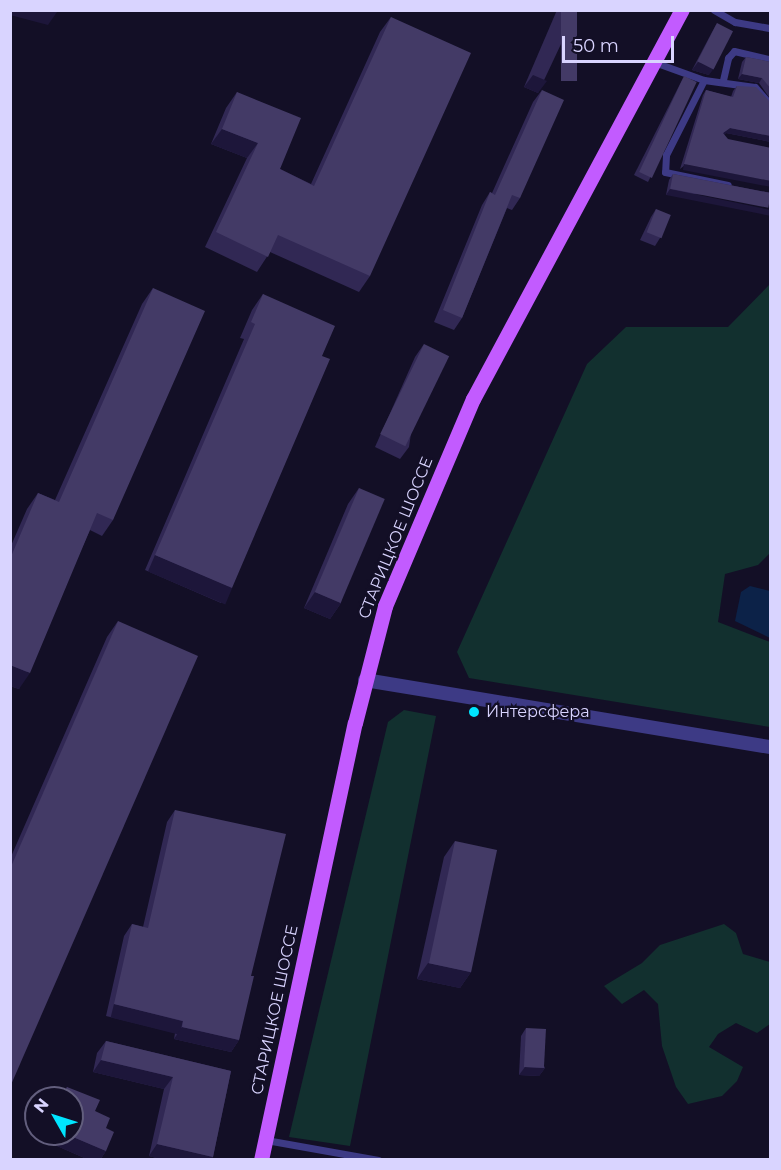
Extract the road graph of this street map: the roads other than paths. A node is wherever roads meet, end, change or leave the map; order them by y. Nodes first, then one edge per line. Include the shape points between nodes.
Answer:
1 (682, 10) edge
2 (714, 10) edge
3 (771, 28) edge
4 (771, 59) edge
5 (654, 62) junction
6 (704, 80) junction
7 (723, 80) junction
8 (771, 104) edge
9 (735, 186) edge
10 (365, 680) junction
11 (771, 747) edge
12 (266, 1140) junction
13 (261, 1160) edge
14 (378, 1160) edge

1 - 5 main road, СТАРИЦКОЕ ШОССЕ
2 - 3 lane via 735,22
4 - 7 lane via 734,51 728,58
5 - 6 lane
5 - 10 main road, СТАРИЦКОЕ ШОССЕ via 473,399 384,606
6 - 7 lane
6 - 9 lane via 666,155 665,172
7 - 8 lane via 755,87
10 - 11 street
10 - 12 main road, СТАРИЦКОЕ ШОССЕ
12 - 13 main road, СТАРИЦКОЕ ШОССЕ
12 - 14 lane

